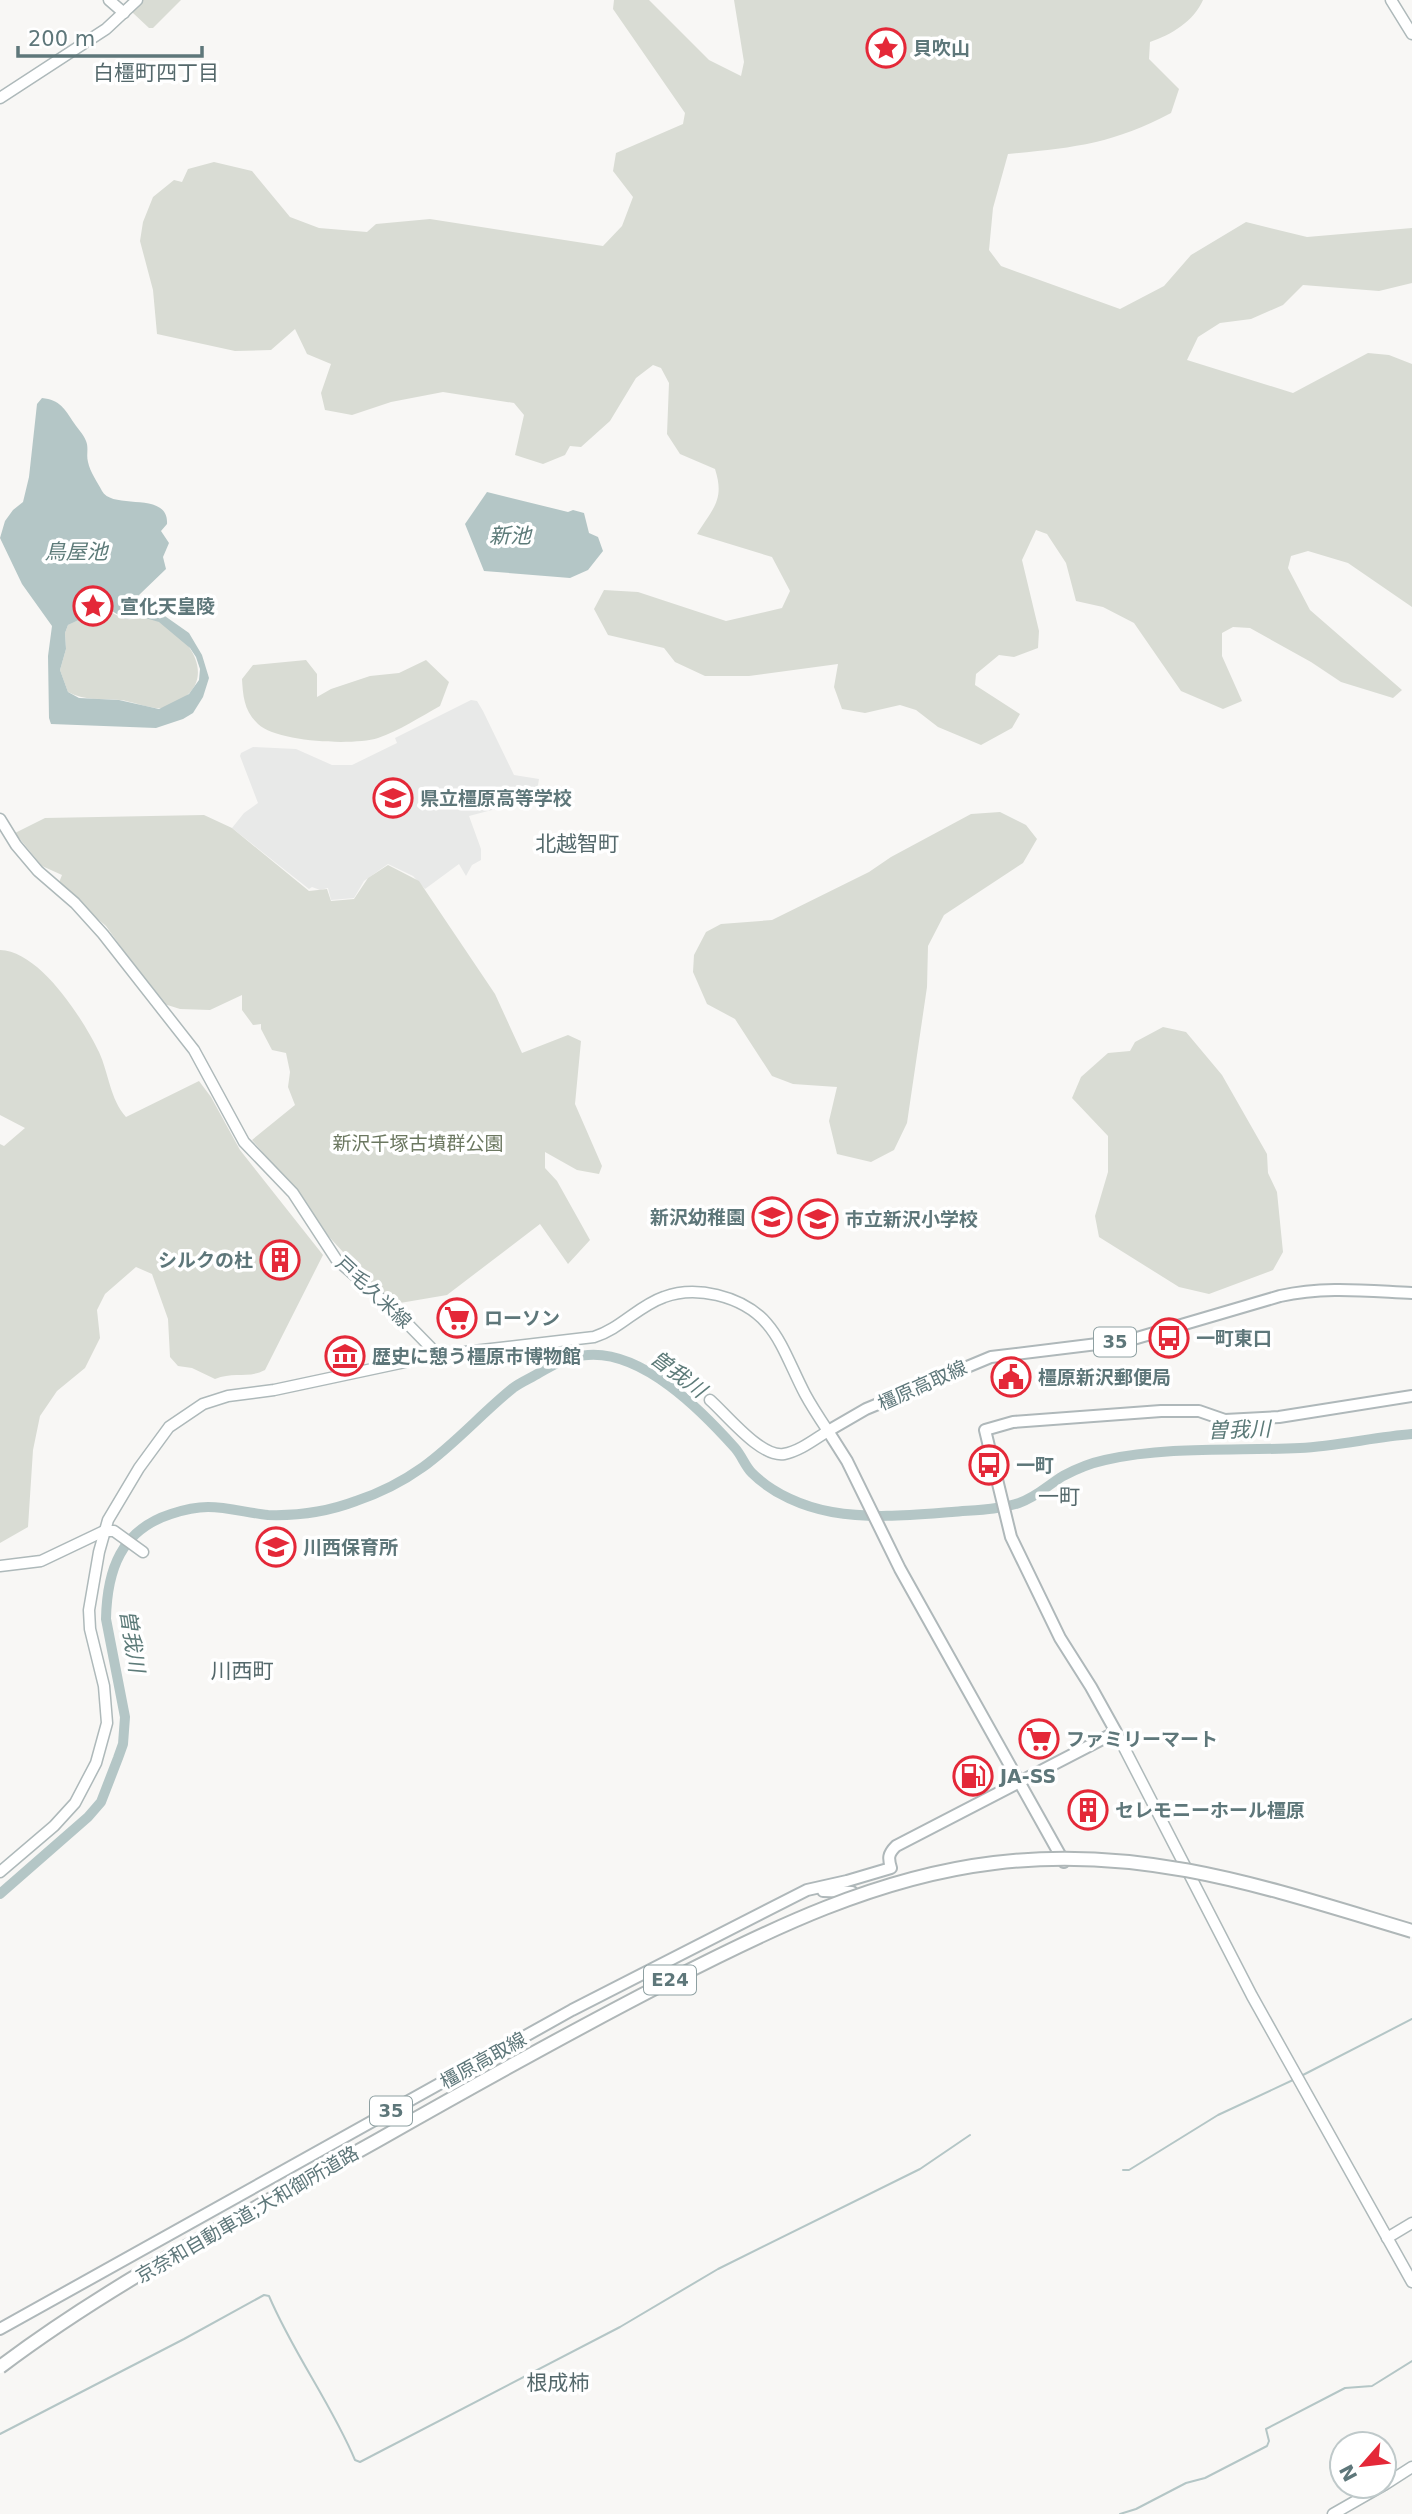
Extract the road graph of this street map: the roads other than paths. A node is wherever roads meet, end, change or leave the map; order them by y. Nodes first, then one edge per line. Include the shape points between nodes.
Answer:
1 (109, 0) edge
2 (137, 0) edge
3 (1391, 0) edge
4 (124, 13) junction
5 (1412, 34) edge
6 (0, 98) edge
7 (0, 819) edge
8 (1412, 1293) edge
9 (438, 1355) junction
10 (1412, 1396) edge
11 (710, 1400) dead end
12 (828, 1431) junction
13 (109, 1531) junction
14 (142, 1550) dead end
15 (0, 1566) edge
16 (1116, 1732) junction
17 (1021, 1782) junction
18 (1064, 1863) dead end
19 (0, 1872) edge
20 (852, 1892) dead end
21 (786, 1901) junction
22 (1412, 1931) edge
23 (1412, 2223) edge
24 (1387, 2238) junction
25 (1412, 2282) edge
26 (0, 2329) edge
27 (0, 2367) edge
28 (1357, 2500) edge
29 (1333, 2514) edge

1 - 4 street
2 - 4 street
3 - 5 street
4 - 6 street
7 - 9 street, 戸毛久米線 via 38,871 103,934 194,1050 244,1142 293,1193 336,1259
8 - 12 main road, 橿原高取線 / 35 via 1306,1290 1130,1340 990,1357 866,1409
9 - 12 street via 594,1337 665,1296 713,1294 748,1307 772,1328
9 - 13 street via 203,1404 169,1427 139,1468
10 - 16 main road via 1279,1417 1225,1420 1199,1411 1172,1411 1013,1422 985,1430 1011,1537 1060,1639
11 - 12 street via 762,1449 776,1455 801,1448
12 - 17 main road
13 - 14 street
13 - 15 street via 41,1561
13 - 19 street via 89,1610 107,1709 101,1749 75,1803
16 - 17 main road, 橿原高取線 / 35
16 - 24 street
17 - 18 main road
17 - 21 main road, 橿原高取線 / 35 via 895,1846 888,1859 891,1868 811,1888
20 - 21 main road, 橿原高取線 / 35 via 815,1892
21 - 26 main road, 橿原高取線 / 35 via 561,2016
22 - 27 highway, 京奈和自動車道;大和御所道路 / E24, bridge via 1219,1875 1130,1860 994,1863 886,1886 739,1946 510,2066 147,2270
23 - 24 street
24 - 25 street
28 - 29 street

